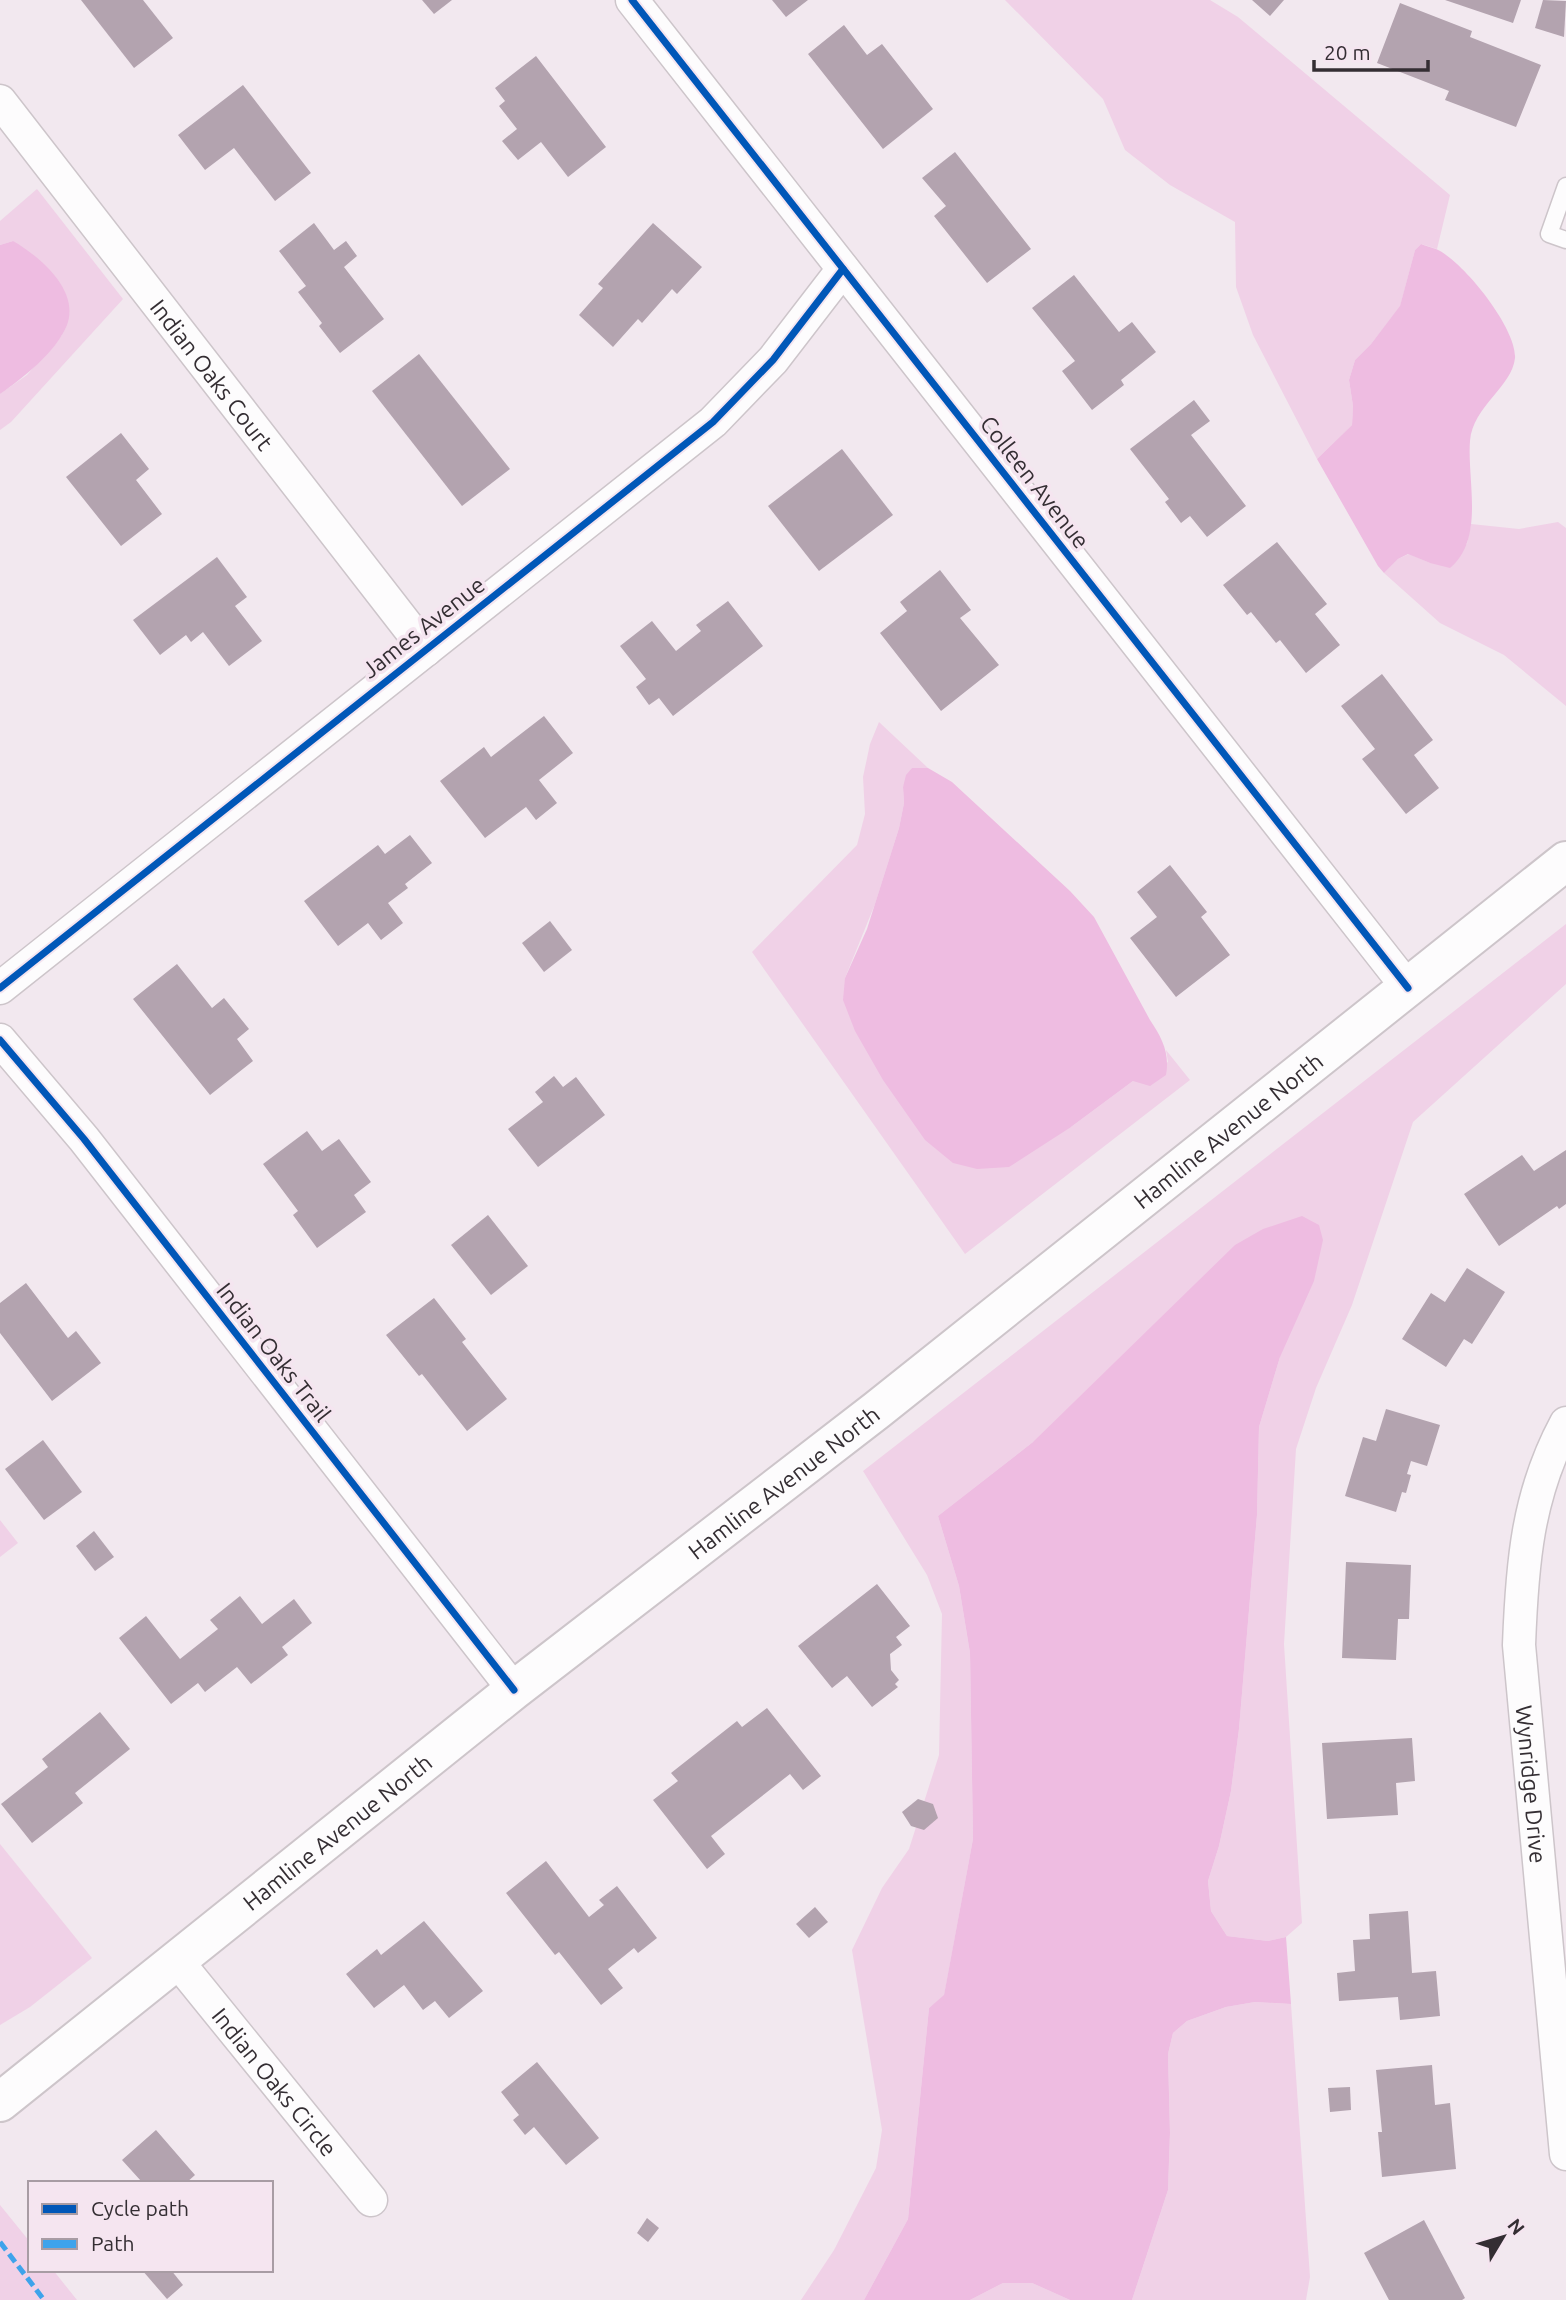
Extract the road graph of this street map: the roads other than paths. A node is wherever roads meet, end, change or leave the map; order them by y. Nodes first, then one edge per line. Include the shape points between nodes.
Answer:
1 (632, 0) edge
2 (0, 101) edge
3 (1566, 186) edge
4 (1566, 240) edge
5 (844, 269) junction
6 (426, 650) junction
7 (1566, 861) edge
8 (0, 988) edge
9 (1408, 988) junction
10 (0, 1040) edge
11 (1566, 1423) edge
12 (514, 1690) junction
13 (178, 1962) junction
14 (0, 2102) edge
15 (1566, 2154) edge
16 (371, 2200) dead end

1 - 5 street, Colleen Avenue
2 - 6 street, Indian Oaks Court
3 - 4 lane via 1549,234
5 - 6 street, James Avenue via 773,360 713,422
5 - 9 street, Colleen Avenue
6 - 8 street, James Avenue
7 - 9 main road, Hamline Avenue North
9 - 12 main road, Hamline Avenue North via 877,1410
10 - 12 street, Indian Oaks Trail via 83,1139
11 - 15 street, Wynridge Drive via 1550,1452 1531,1519 1522,1574 1519,1645
12 - 13 main road, Hamline Avenue North
13 - 14 main road, Hamline Avenue North
13 - 16 street, Indian Oaks Circle

